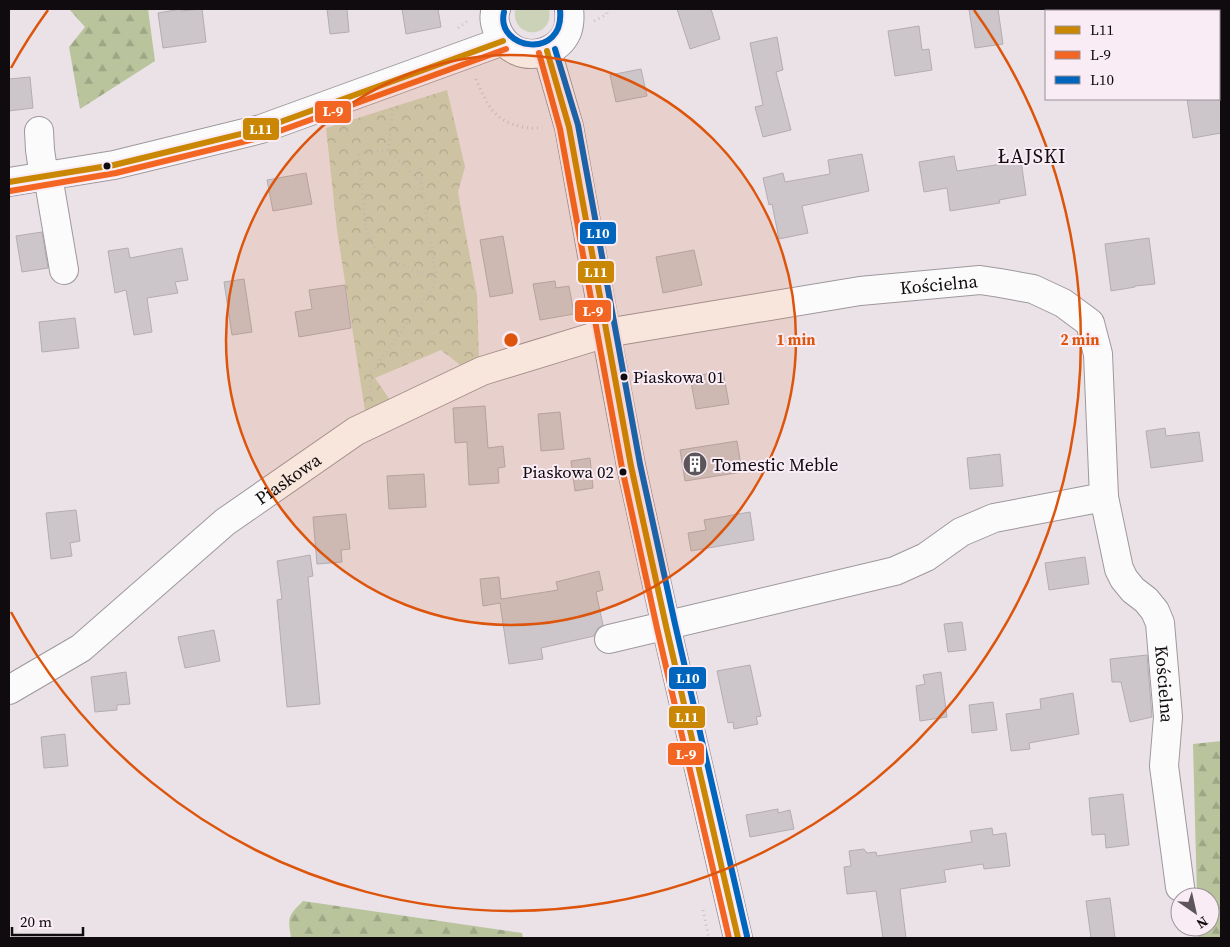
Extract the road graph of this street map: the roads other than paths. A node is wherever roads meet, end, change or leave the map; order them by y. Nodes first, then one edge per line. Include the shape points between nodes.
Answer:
1 (496, 9) edge
2 (570, 9) edge
3 (503, 41) junction
4 (547, 51) junction
5 (39, 131) dead end
6 (46, 176) junction
7 (9, 182) edge
8 (64, 270) dead end
9 (606, 333) junction
10 (1104, 497) junction
11 (666, 626) junction
12 (610, 639) dead end
13 (9, 690) edge
14 (1180, 887) dead end
15 (738, 938) edge

1 - 3 street via 496,28
2 - 4 street via 566,33
3 - 4 street via 524,53
3 - 6 street via 261,129 114,165
4 - 9 street via 569,127
5 - 6 street
6 - 7 street
6 - 8 street
9 - 10 street, Kościelna via 860,291 980,280 1033,289 1063,303 1090,323 1098,354
9 - 11 street
9 - 13 street, Piaskowa via 482,371 356,431 225,522 81,648
10 - 11 street via 994,518 961,532 926,557 895,572
10 - 14 street, Kościelna via 1119,569 1124,580 1155,611 1160,623 1168,717 1164,766
11 - 12 street
11 - 15 street

